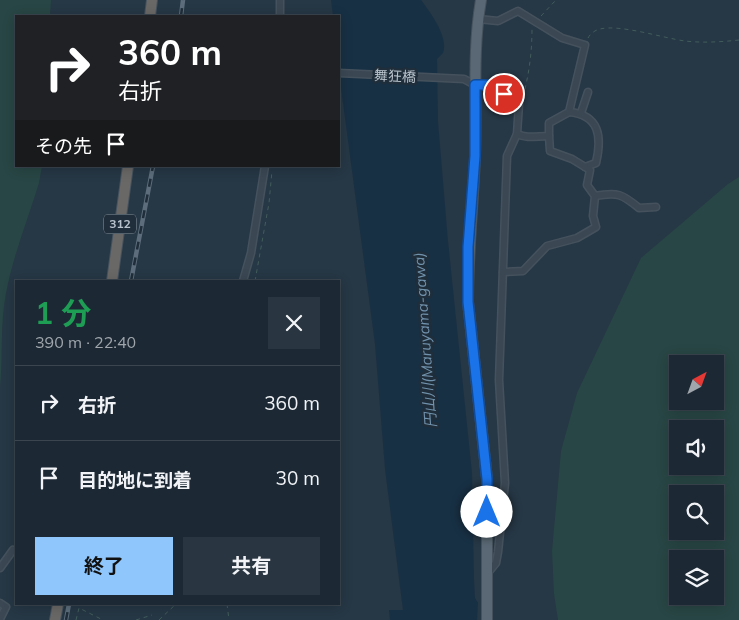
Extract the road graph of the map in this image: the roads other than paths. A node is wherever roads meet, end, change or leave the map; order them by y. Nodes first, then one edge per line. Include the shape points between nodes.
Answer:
1 (152, 0) edge
2 (280, 0) edge
3 (481, 0) edge
4 (150, 15) edge
5 (280, 15) edge
6 (478, 19) junction
7 (340, 73) edge
8 (475, 85) junction
9 (588, 92) dead end
10 (569, 112) junction
11 (581, 113) junction
12 (516, 134) junction
13 (549, 136) junction
14 (128, 167) edge
15 (266, 167) edge
16 (585, 167) junction
17 (595, 196) junction
18 (656, 207) dead end
19 (503, 272) junction
20 (112, 280) edge
21 (243, 280) edge
22 (15, 551) edge
23 (0, 568) edge
24 (487, 575) junction
25 (0, 603) edge
26 (58, 605) edge
27 (0, 619) edge
28 (55, 620) edge
29 (487, 620) edge

1 - 4 highway
2 - 5 street
3 - 6 main road
6 - 8 main road
6 - 10 street via 498,22 518,11 562,38 584,45
7 - 8 street, 舞狂橋 via 464,79
8 - 12 street, 舞狂橋 via 488,85 520,104
8 - 24 main road via 468,293 487,479
9 - 11 street
10 - 11 street
10 - 13 street via 549,123
11 - 16 street via 593,123 598,134 596,163
12 - 13 street via 526,138
12 - 19 street via 507,156
13 - 16 street via 550,151
14 - 20 highway, 312
15 - 21 street
16 - 17 street via 590,170 587,185
17 - 18 street via 624,196 639,208
17 - 19 street via 593,216 596,227 577,238 548,246 523,271
19 - 24 street via 499,380 505,483 496,563
22 - 23 street
24 - 29 main road
25 - 27 street via 6,607
26 - 28 highway

